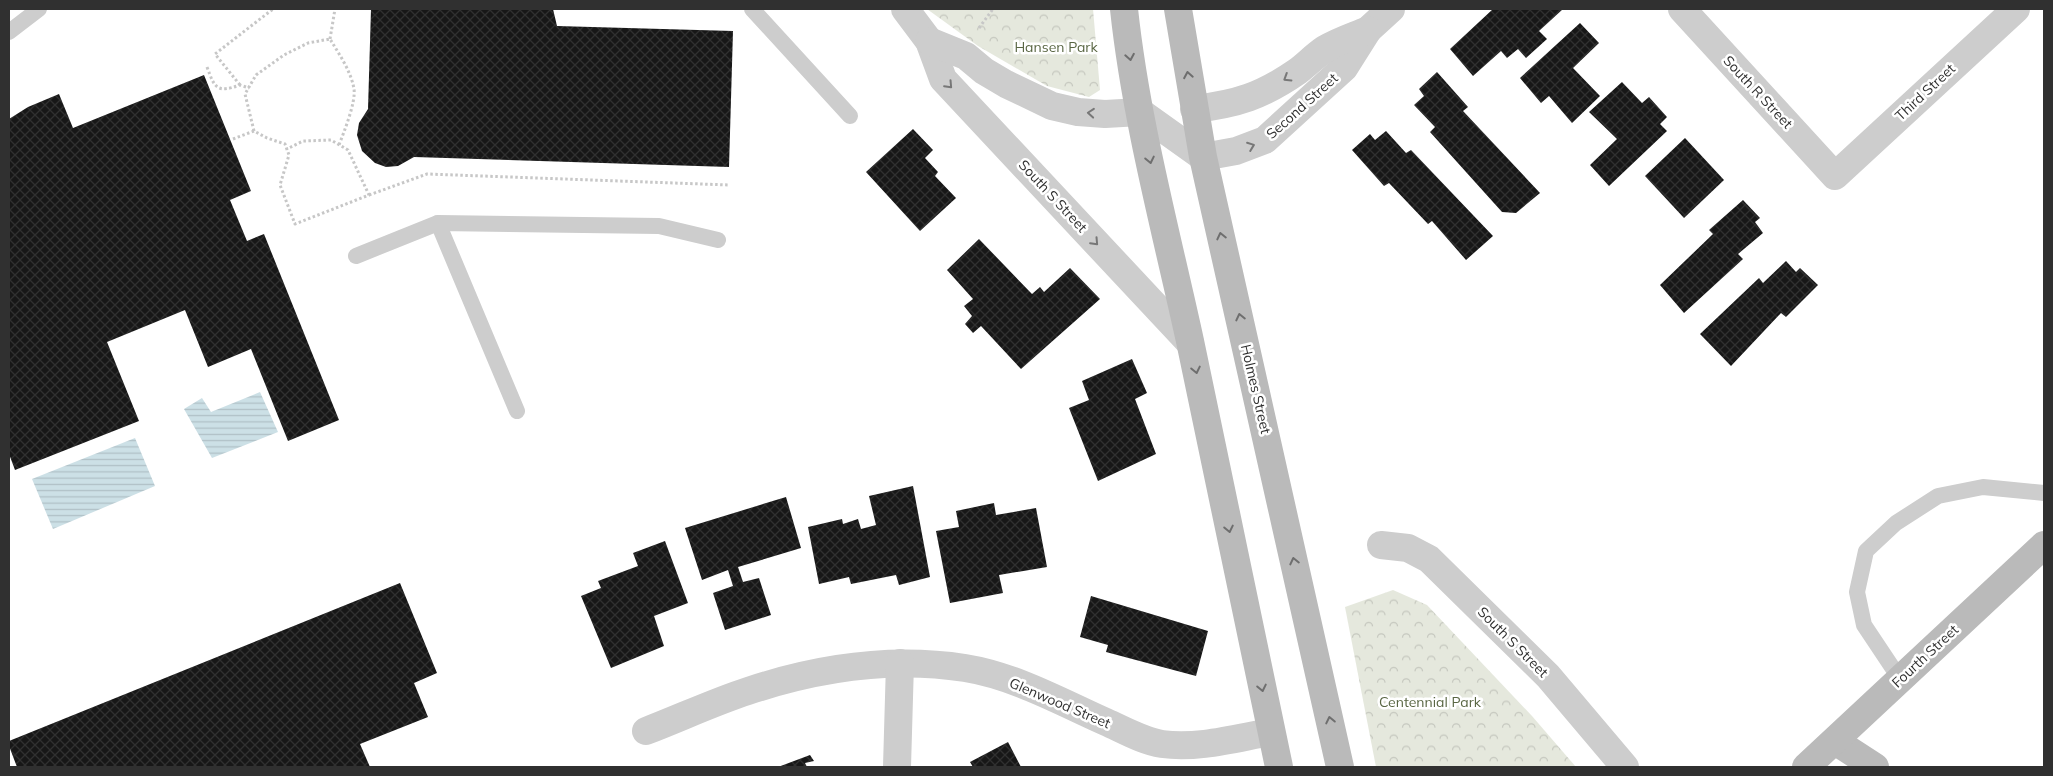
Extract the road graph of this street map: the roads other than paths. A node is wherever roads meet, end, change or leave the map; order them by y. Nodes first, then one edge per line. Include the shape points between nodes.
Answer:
1 (39, 9) edge
2 (752, 9) edge
3 (905, 9) edge
4 (1124, 9) edge
5 (1178, 9) edge
6 (1391, 9) edge
7 (1682, 9) edge
8 (2016, 9) edge
9 (1368, 30) junction
10 (9, 32) edge
11 (929, 41) junction
12 (1194, 109) junction
13 (1140, 112) junction
14 (850, 116) dead end
15 (1203, 157) junction
16 (1835, 176) joint
17 (438, 223) junction
18 (718, 240) dead end
19 (356, 256) dead end
20 (1190, 343) junction
21 (517, 411) dead end
22 (2044, 493) edge
23 (1381, 545) dead end
24 (2044, 545) edge
25 (900, 663) junction
26 (1900, 679) junction
27 (646, 731) dead end
28 (1271, 732) junction
29 (1835, 741) junction
30 (897, 767) edge
31 (1279, 767) edge
32 (1340, 767) edge
33 (1625, 767) edge
34 (1806, 767) edge
35 (1850, 767) edge
36 (1876, 767) edge

1 - 10 lane
2 - 14 lane
3 - 11 street, South S Street
4 -> 13 main road
12 -> 5 main road, Holmes Street
6 - 9 street, Second Street
7 - 16 street, South R Street
8 - 16 street, Third Street
9 -> 12 street, Second Street via 1326,49 1299,70 1250,98
15 -> 9 street, Second Street via 1236,151 1265,140 1344,68
13 -> 11 street via 1106,114 1052,106 1006,84 966,56
11 -> 20 street, South S Street via 943,79
12 - 15 main road, Holmes Street
13 - 15 street
13 -> 20 main road
32 -> 15 main road, Holmes Street
17 - 18 lane via 659,226
17 - 19 lane
17 - 21 lane
20 -> 28 main road
22 - 26 lane via 1983,487 1938,496 1896,523 1866,551 1857,592 1864,625
23 - 33 street, South S Street via 1408,548 1429,559 1548,676
24 - 26 main road, Fourth Street
25 - 27 street, Glenwood Street via 819,672 748,691
25 - 28 street, Glenwood Street via 965,668 1018,682 1138,737 1161,744 1194,744
25 - 30 street
26 - 29 main road, Fourth Street
28 - 31 main road
29 - 34 main road, Fourth Street
29 - 35 main road
29 - 36 main road

